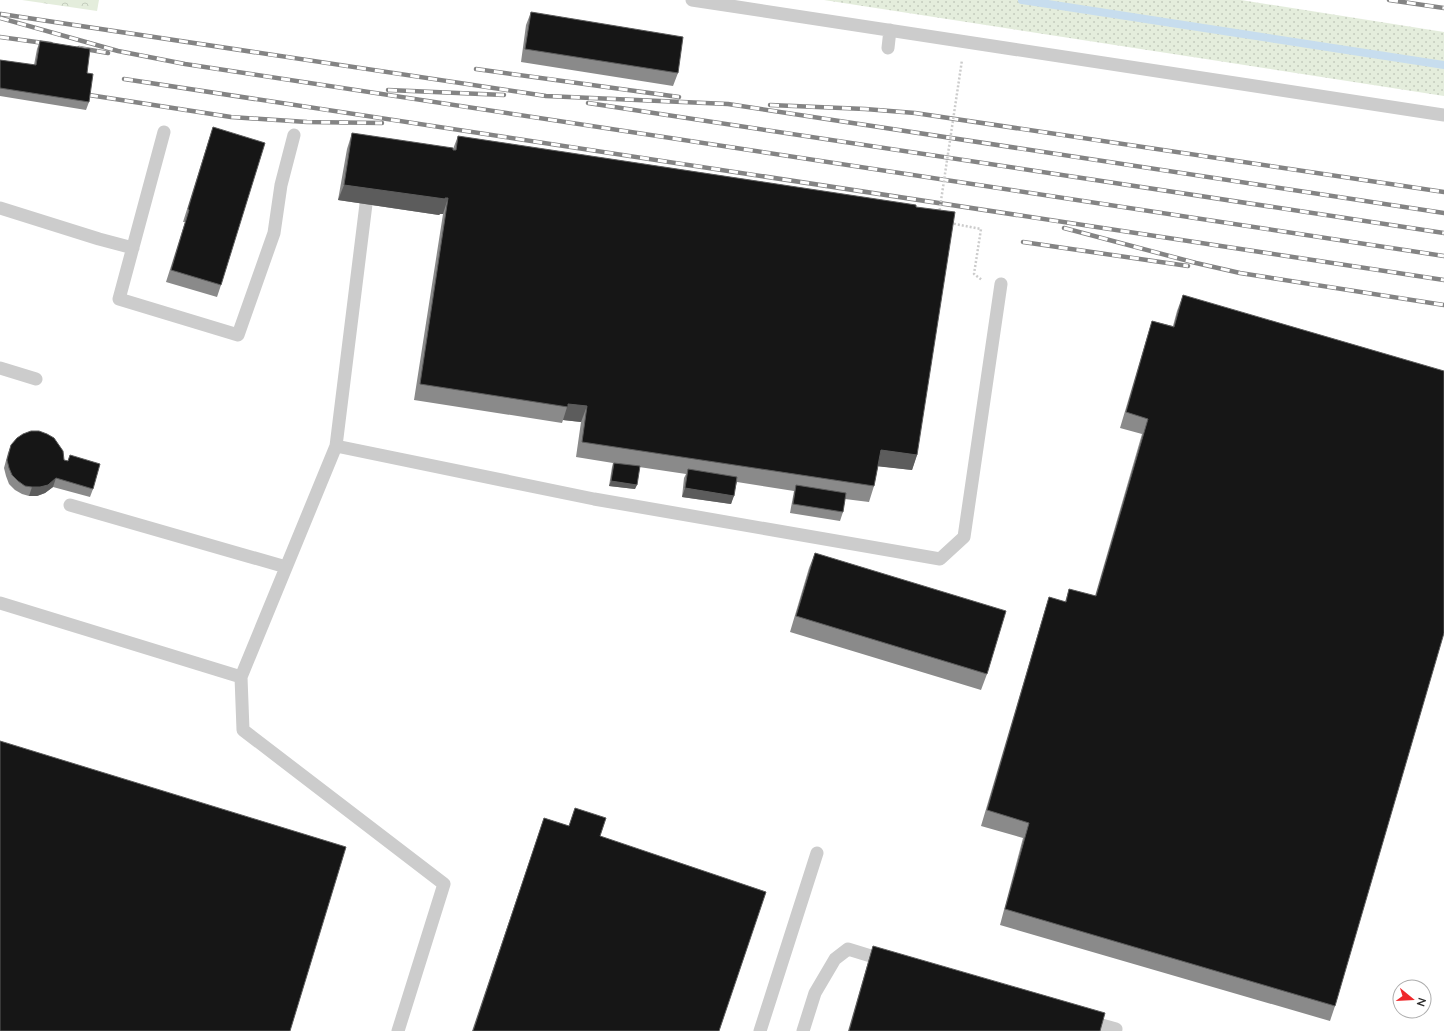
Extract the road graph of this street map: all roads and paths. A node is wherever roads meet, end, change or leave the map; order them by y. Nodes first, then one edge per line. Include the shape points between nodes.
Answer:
1 (692, 0) edge
2 (890, 30) junction
3 (888, 48) dead end
4 (962, 60) dead end
5 (1444, 115) edge
6 (164, 132) dead end
7 (294, 135) dead end
8 (366, 204) edge
9 (0, 208) edge
10 (938, 221) edge
11 (945, 222) edge
12 (133, 248) junction
13 (976, 261) dead end
14 (1001, 284) dead end
15 (0, 368) edge
16 (36, 379) dead end
17 (336, 446) junction
18 (70, 505) dead end
19 (286, 567) junction
20 (0, 603) edge
21 (241, 677) junction
22 (818, 853) dead end
23 (902, 965) edge
24 (1070, 1016) edge
25 (1116, 1029) dead end
26 (398, 1031) edge
27 (760, 1031) edge
28 (803, 1031) edge

1 - 2 lane
2 - 3 lane
2 - 5 lane
4 - 10 path, bridge
6 - 12 lane
7 - 12 lane via 281,185 274,233 238,335 119,299
8 - 17 lane
9 - 12 lane
11 - 13 path via 982,229
14 - 17 lane via 964,537 940,559 594,499
15 - 16 lane
17 - 19 lane
18 - 19 lane
19 - 21 lane
20 - 21 lane
21 - 26 lane via 243,730 444,884
22 - 27 lane
23 - 28 lane via 848,949 835,959 816,992
24 - 25 lane

